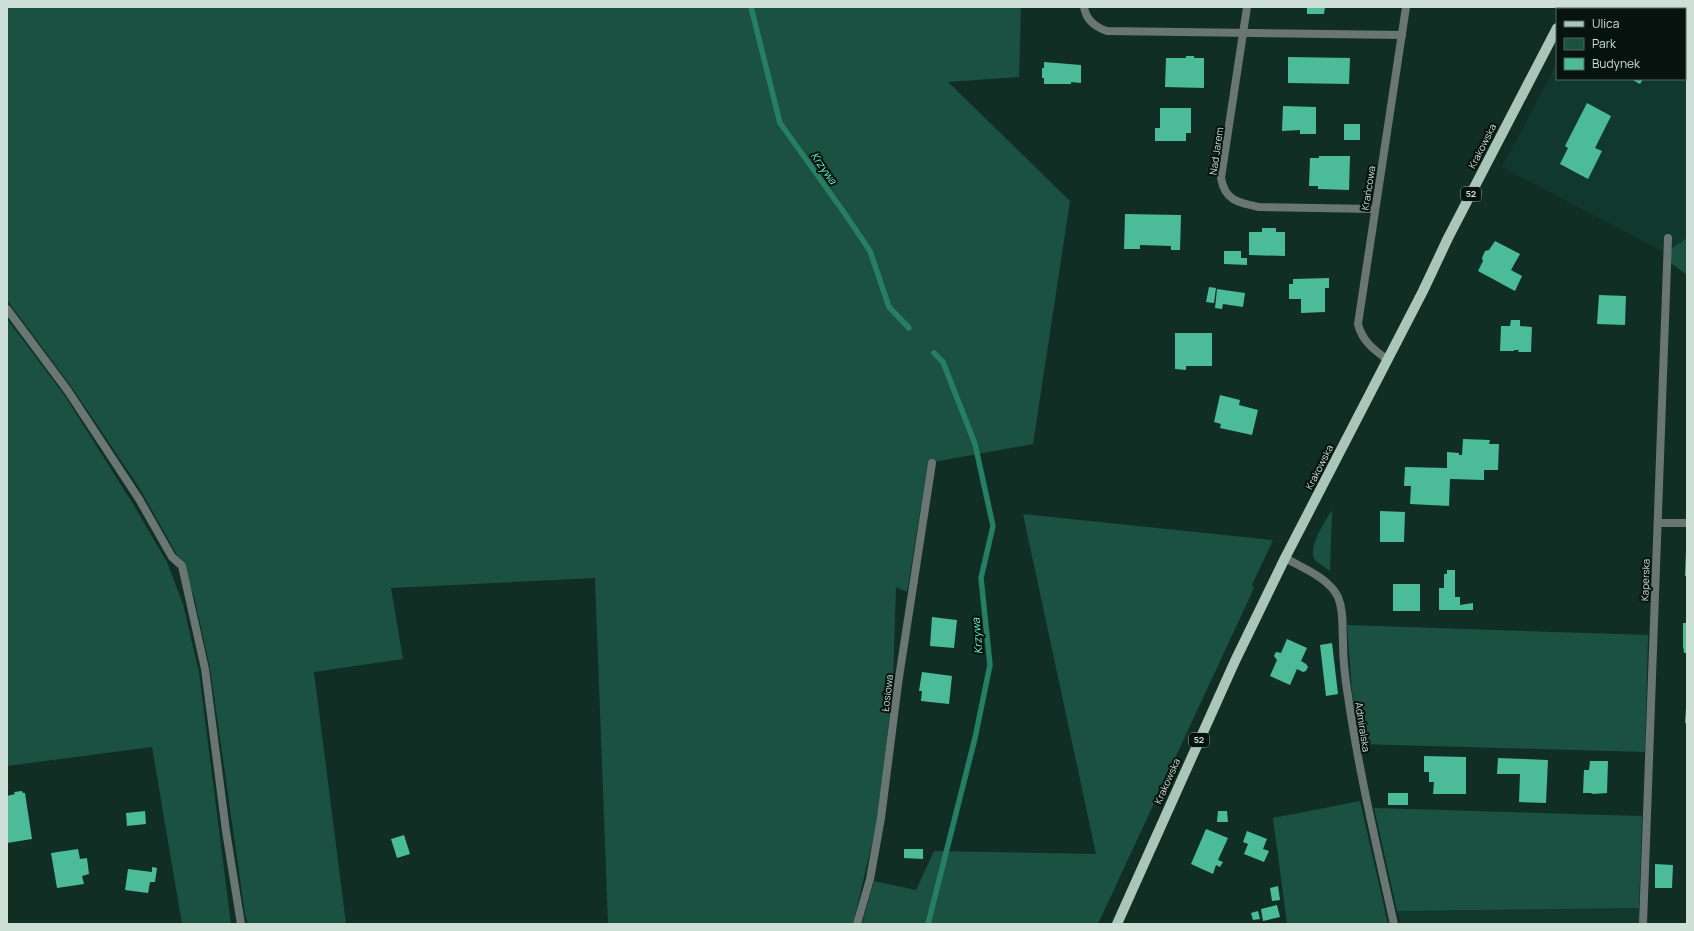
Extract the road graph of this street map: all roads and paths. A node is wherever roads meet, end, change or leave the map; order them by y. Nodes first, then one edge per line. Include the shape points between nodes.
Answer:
1 (1084, 7) edge
2 (1247, 7) edge
3 (1406, 7) edge
4 (1556, 30) edge
5 (1243, 33) junction
6 (1402, 35) junction
7 (1375, 209) junction
8 (1668, 238) dead end
9 (7, 309) edge
10 (1388, 360) junction
11 (932, 463) dead end
12 (1658, 523) junction
13 (1687, 523) edge
14 (1285, 558) junction
15 (241, 924) edge
16 (857, 924) edge
17 (1117, 924) edge
18 (1394, 924) edge
19 (1643, 924) edge

1 - 5 street via 1090,21 1107,32
2 - 5 street, Nad Jarem
3 - 6 street, Krańcowa
4 - 10 main road, Krakowska / 52
5 - 6 street
5 - 7 street, Nad Jarem via 1221,178 1223,190 1241,204 1259,207
6 - 7 street, Krańcowa
7 - 10 street, Krańcowa via 1358,324 1360,334 1366,342
8 - 12 street, Kaperska
9 - 15 street via 68,391 139,499 172,557 182,566 205,670
10 - 14 main road, Krakowska / 52
11 - 16 street, Łosiowa via 898,684 882,818 870,879
12 - 13 street
12 - 19 street, Kaperska
14 - 17 main road, Krakowska / 52 via 1228,676
14 - 18 street, Admiralska via 1331,586 1342,607 1342,643 1355,744

